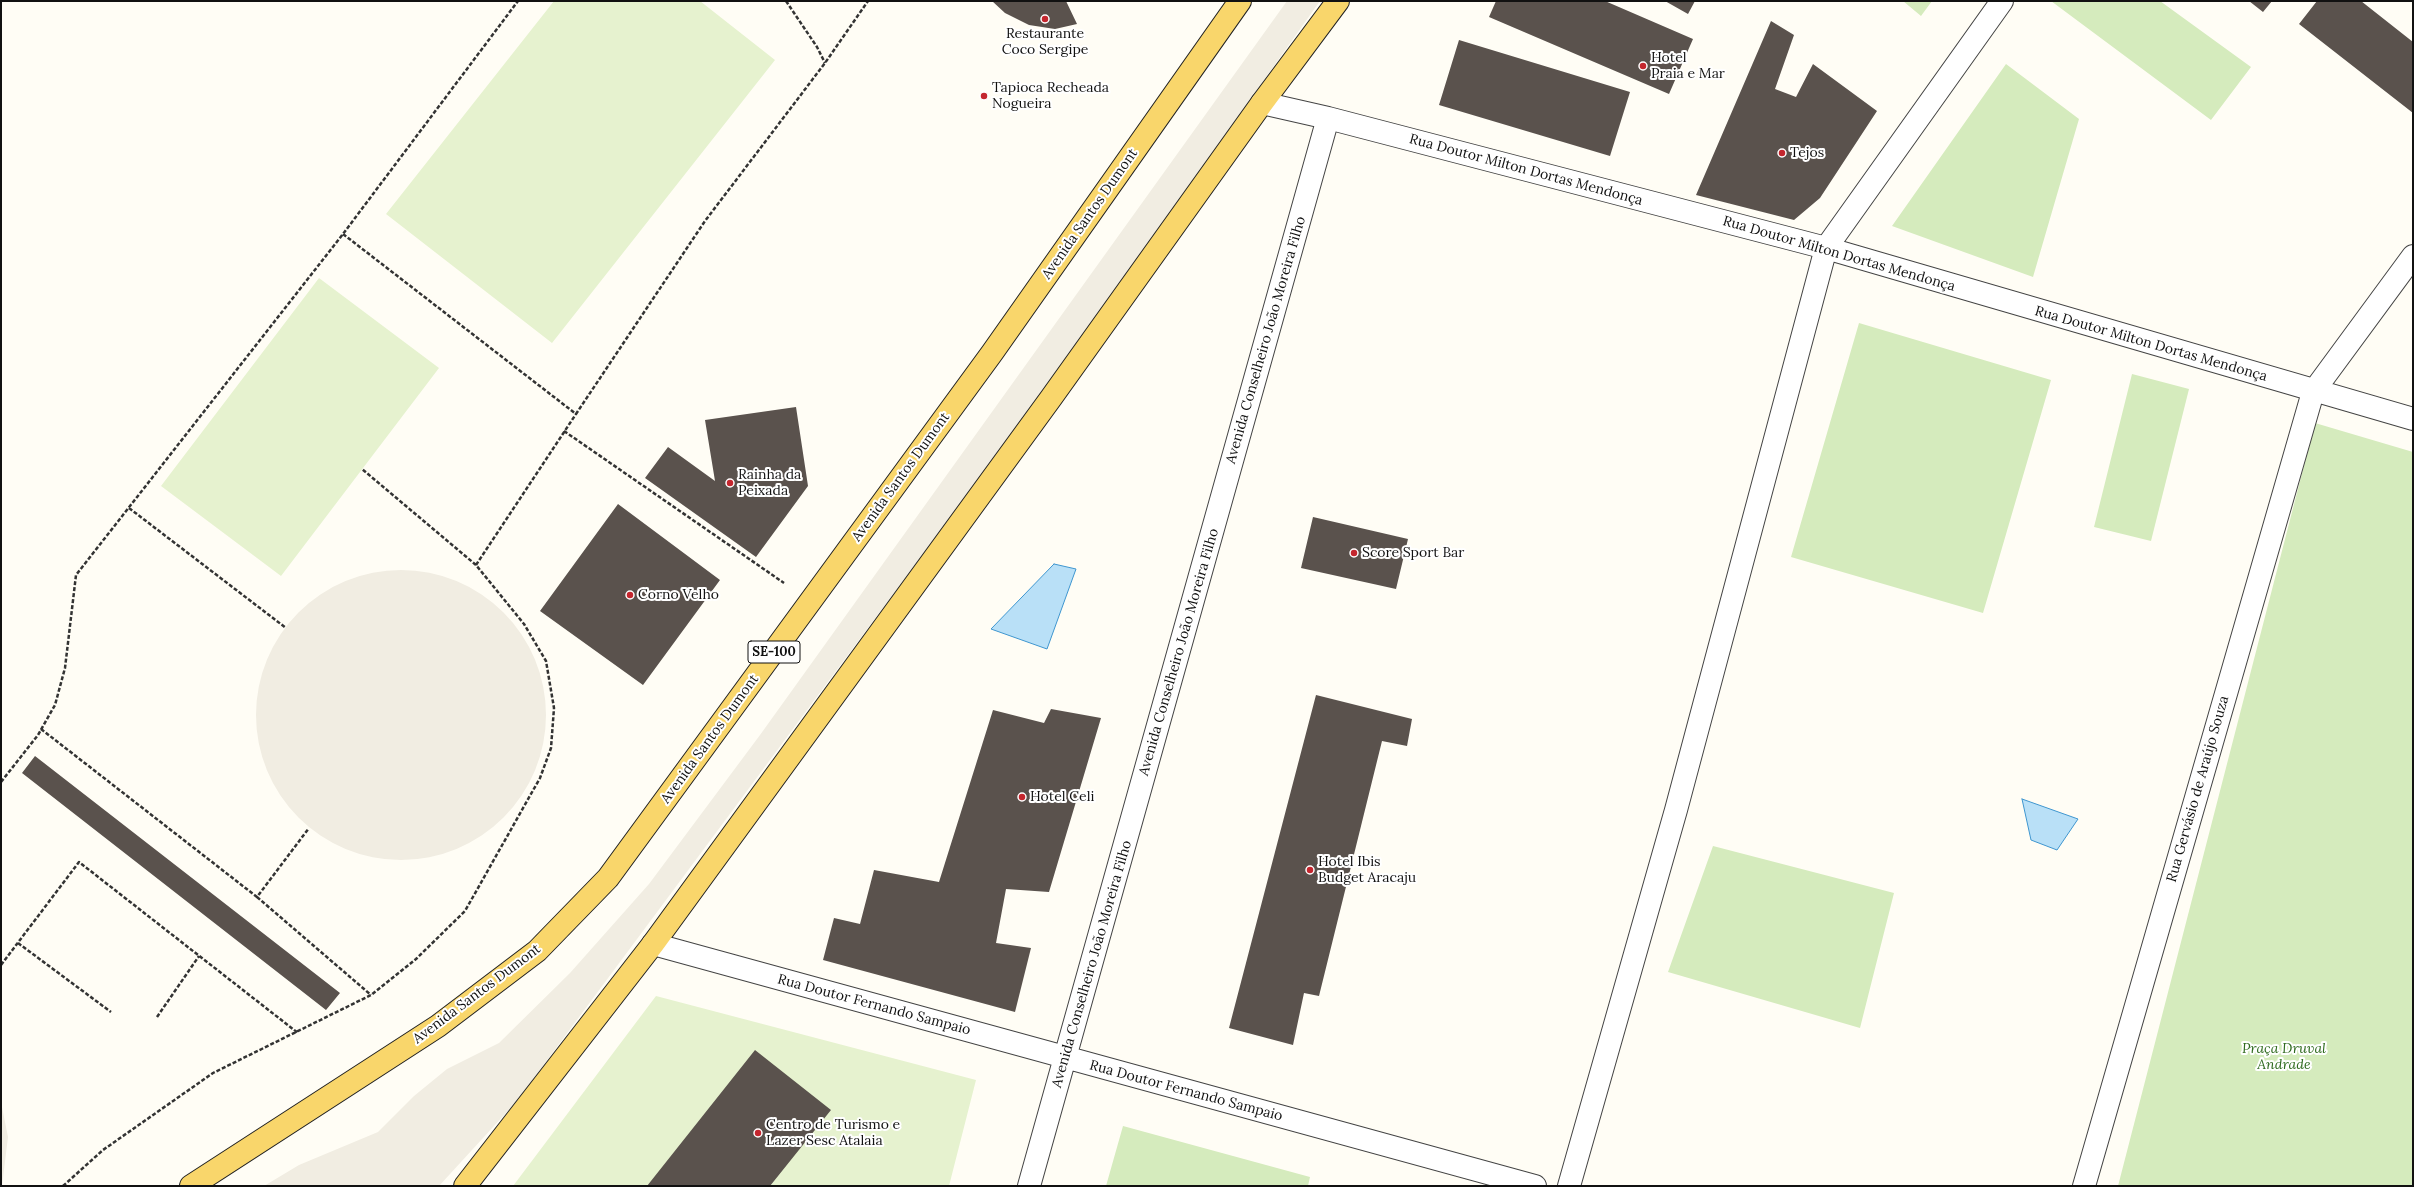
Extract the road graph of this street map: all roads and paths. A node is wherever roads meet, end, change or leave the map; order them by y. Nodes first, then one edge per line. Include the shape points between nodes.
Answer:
1 (518, 1) edge
2 (786, 1) edge
3 (868, 1) edge
4 (1240, 1) edge
5 (1338, 1) edge
6 (2002, 1) edge
7 (825, 63) junction
8 (1262, 103) junction
9 (1328, 118) junction
10 (343, 234) junction
11 (1826, 248) junction
12 (2413, 256) edge
13 (2313, 392) junction
14 (576, 414) junction
15 (2413, 419) edge
16 (564, 431) junction
17 (362, 469) dead end
18 (129, 508) junction
19 (476, 565) junction
20 (811, 601) junction
21 (286, 628) dead end
22 (41, 728) junction
23 (1, 782) edge
24 (309, 828) dead end
25 (257, 897) junction
26 (18, 943) junction
27 (653, 944) junction
28 (198, 956) junction
29 (1, 965) edge
30 (371, 995) junction
31 (111, 1012) dead end
32 (157, 1017) dead end
33 (298, 1032) junction
34 (1065, 1058) junction
35 (63, 1186) edge
36 (192, 1186) edge
37 (465, 1186) edge
38 (1029, 1186) edge
39 (1535, 1186) edge
40 (1569, 1186) edge
41 (2084, 1186) edge

1 - 10 path
2 - 7 path
3 - 7 path
4 - 20 main road, Avenida Santos Dumont / SE-100 via 992,353
5 - 8 main road
6 - 11 street
7 - 14 path via 705,221
8 - 9 street, Rua Doutor Milton Dortas Mendonça
8 - 27 main road
9 - 11 street, Rua Doutor Milton Dortas Mendonça
9 - 34 street, Avenida Conselheiro João Moreira Filho
10 - 14 path
10 - 18 path
11 - 13 street, Rua Doutor Milton Dortas Mendonça
11 - 40 street via 1676,810
12 - 13 street
13 - 15 street, Rua Doutor Milton Dortas Mendonça
13 - 41 street, Rua Gervásio de Araújo Souza
14 - 16 path
16 - 19 path
16 - 20 path
17 - 19 path
18 - 21 path
18 - 22 path via 76,575 65,668 55,705
19 - 30 path via 524,624 546,661 554,708 551,748 540,778 465,911 416,959
20 - 36 main road, Avenida Santos Dumont / SE-100 via 608,878 537,951 438,1026
22 - 23 path
22 - 25 path
24 - 25 path
25 - 30 path
26 - 28 path via 79,862
26 - 29 path
26 - 31 path
27 - 34 street, Rua Doutor Fernando Sampaio
27 - 37 main road
28 - 32 path
28 - 33 path
30 - 33 path
33 - 35 path via 213,1073 103,1150
34 - 38 street, Avenida Conselheiro João Moreira Filho
34 - 39 street, Rua Doutor Fernando Sampaio

